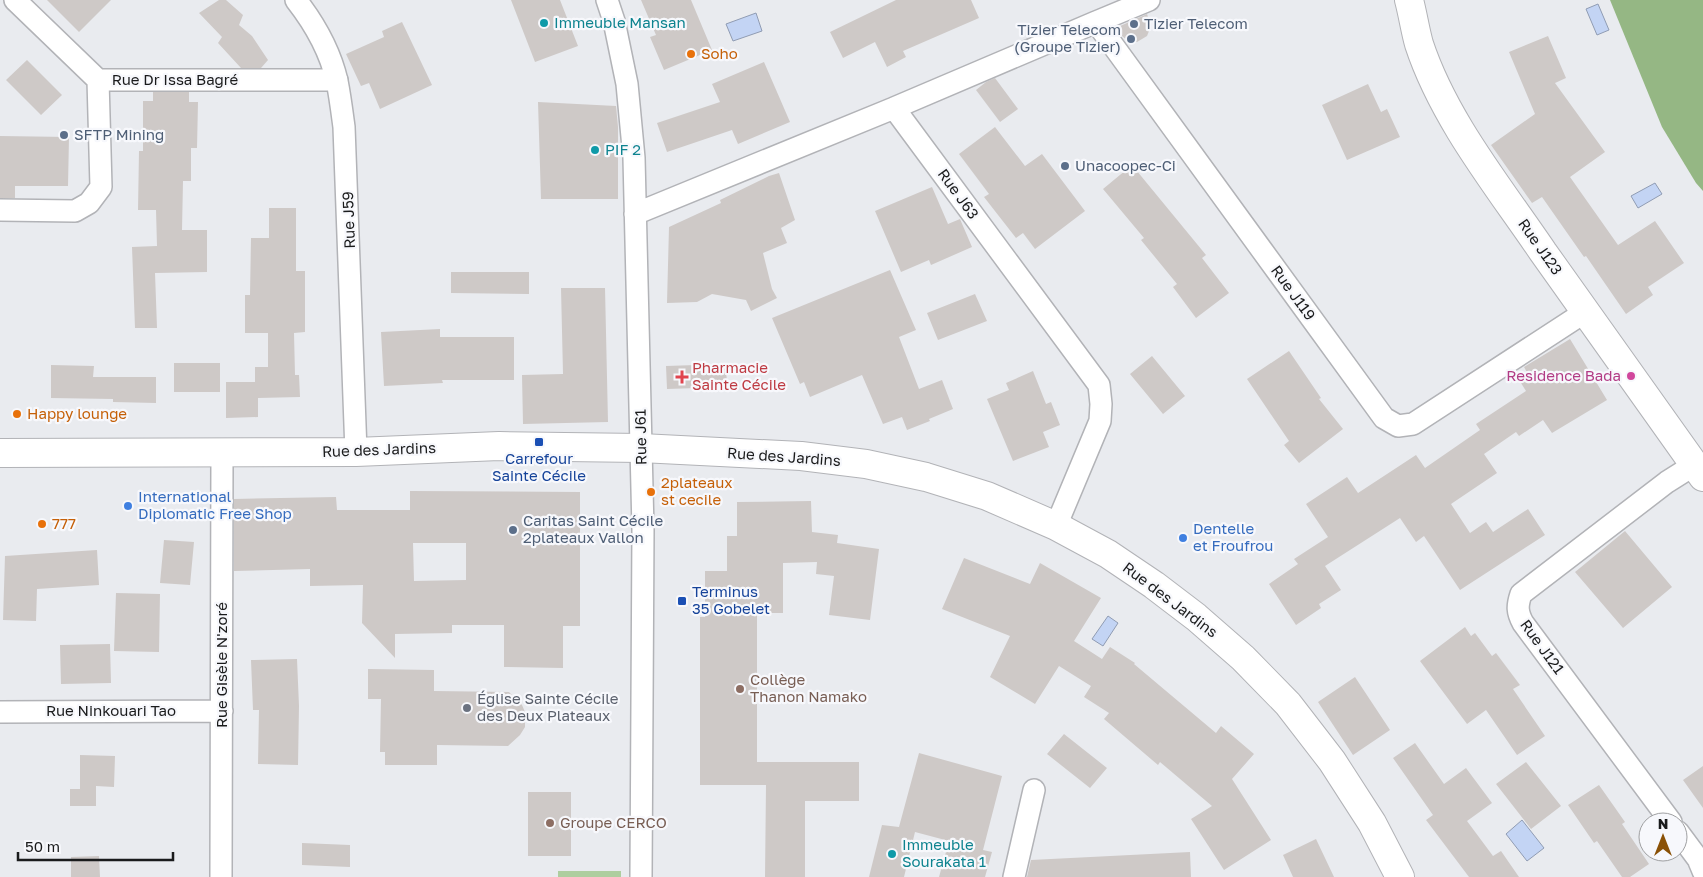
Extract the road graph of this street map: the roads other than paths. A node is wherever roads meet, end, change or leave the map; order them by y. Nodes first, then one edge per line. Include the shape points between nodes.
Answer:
1 (15, 0) edge
2 (296, 0) edge
3 (607, 0) edge
4 (1148, 0) edge
5 (1410, 0) edge
6 (1096, 22) junction
7 (98, 80) junction
8 (337, 80) junction
9 (894, 108) junction
10 (0, 210) edge
11 (635, 214) junction
12 (1585, 312) junction
13 (641, 448) junction
14 (356, 452) junction
15 (0, 453) edge
16 (222, 453) junction
17 (1699, 471) edge
18 (1056, 526) junction
19 (222, 711) junction
20 (0, 712) edge
21 (1034, 790) dead end
22 (1664, 812) edge
23 (1688, 846) edge
24 (1703, 871) edge
25 (221, 877) edge
26 (641, 877) edge
27 (1014, 877) edge
28 (1400, 877) edge

1 - 7 street, Rue Dr Issa Bagré
2 - 8 street, Rue J59 via 324,43
3 - 11 street, Rue J61 via 627,84
4 - 6 street
5 - 12 main road, Rue J123 via 1419,43 1443,100 1476,156
6 - 9 street
6 - 12 street, Rue J119 via 1384,418 1398,426 1413,424
7 - 8 street, Rue Dr Issa Bagré
7 - 10 street via 101,187 89,203 75,211
8 - 14 street, Rue J59 via 347,174
9 - 11 street
9 - 18 street, Rue J63 via 1098,385 1100,421
11 - 13 street, Rue J61
12 - 17 main road, Rue J123
13 - 14 main road, Rue des Jardins via 499,446
13 - 18 main road, Rue des Jardins via 801,456 866,464 926,476 987,496
13 - 26 street, Rue J61
14 - 16 main road, Rue des Jardins
15 - 16 main road, Rue des Jardins
16 - 19 street, Rue Gisèle N'zoré
17 - 22 street, Rue J121 via 1667,482 1521,594 1518,604 1518,614 1524,623
18 - 28 main road, Rue des Jardins via 1108,554 1154,585 1243,658 1288,704 1332,761 1367,815
19 - 20 street, Rue Ninkouari Tao
19 - 25 street, Rue Gisèle N'zoré
21 - 27 street
23 - 24 street

